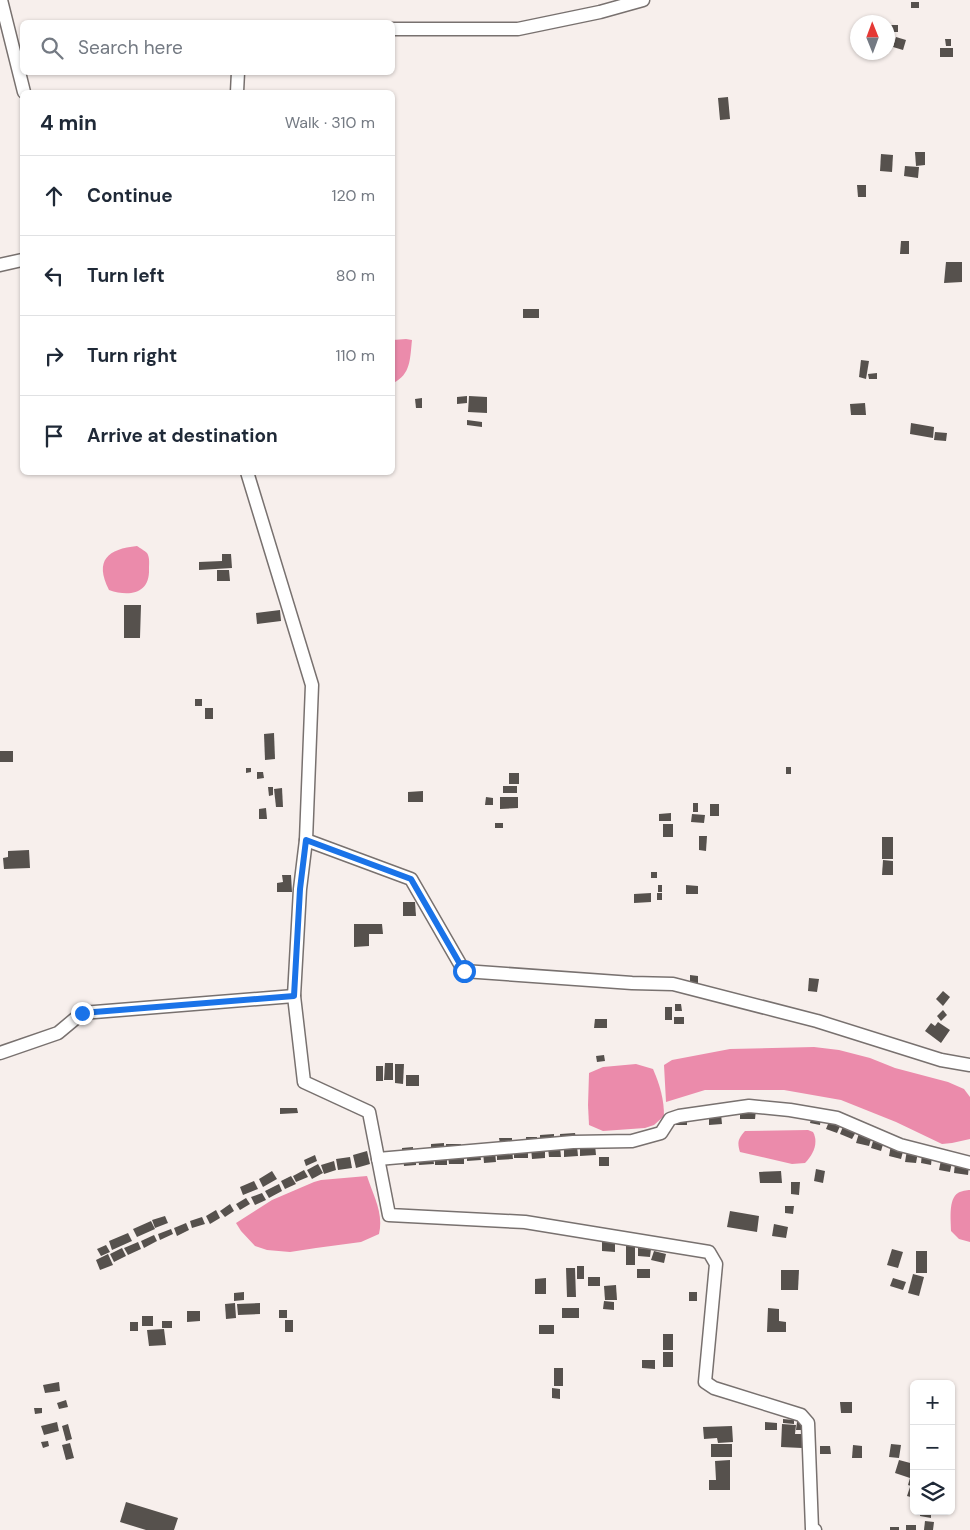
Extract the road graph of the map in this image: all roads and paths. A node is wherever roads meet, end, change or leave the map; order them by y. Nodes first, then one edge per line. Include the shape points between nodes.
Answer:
1 (1, 0) edge
2 (643, 0) edge
3 (395, 29) edge
4 (238, 75) edge
5 (24, 90) edge
6 (237, 90) edge
7 (20, 260) edge
8 (0, 265) edge
9 (248, 475) edge
10 (306, 840) junction
11 (294, 996) junction
12 (0, 1053) edge
13 (970, 1065) edge
14 (378, 1159) junction
15 (970, 1163) edge
16 (815, 1530) edge

1 - 5 street
2 - 3 street via 518,28
4 - 6 street
7 - 8 street
9 - 10 street via 312,685
10 - 11 street
10 - 13 street via 411,879 464,971 673,984 817,1022 941,1060
11 - 12 street via 82,1013 58,1033
11 - 14 street via 304,1082 369,1112
14 - 15 street via 573,1142 632,1141 661,1133 670,1120 679,1116 749,1106 837,1118 900,1145
14 - 16 street via 388,1215 525,1222 709,1252 716,1264 705,1382 714,1388 801,1414 808,1423 812,1529

